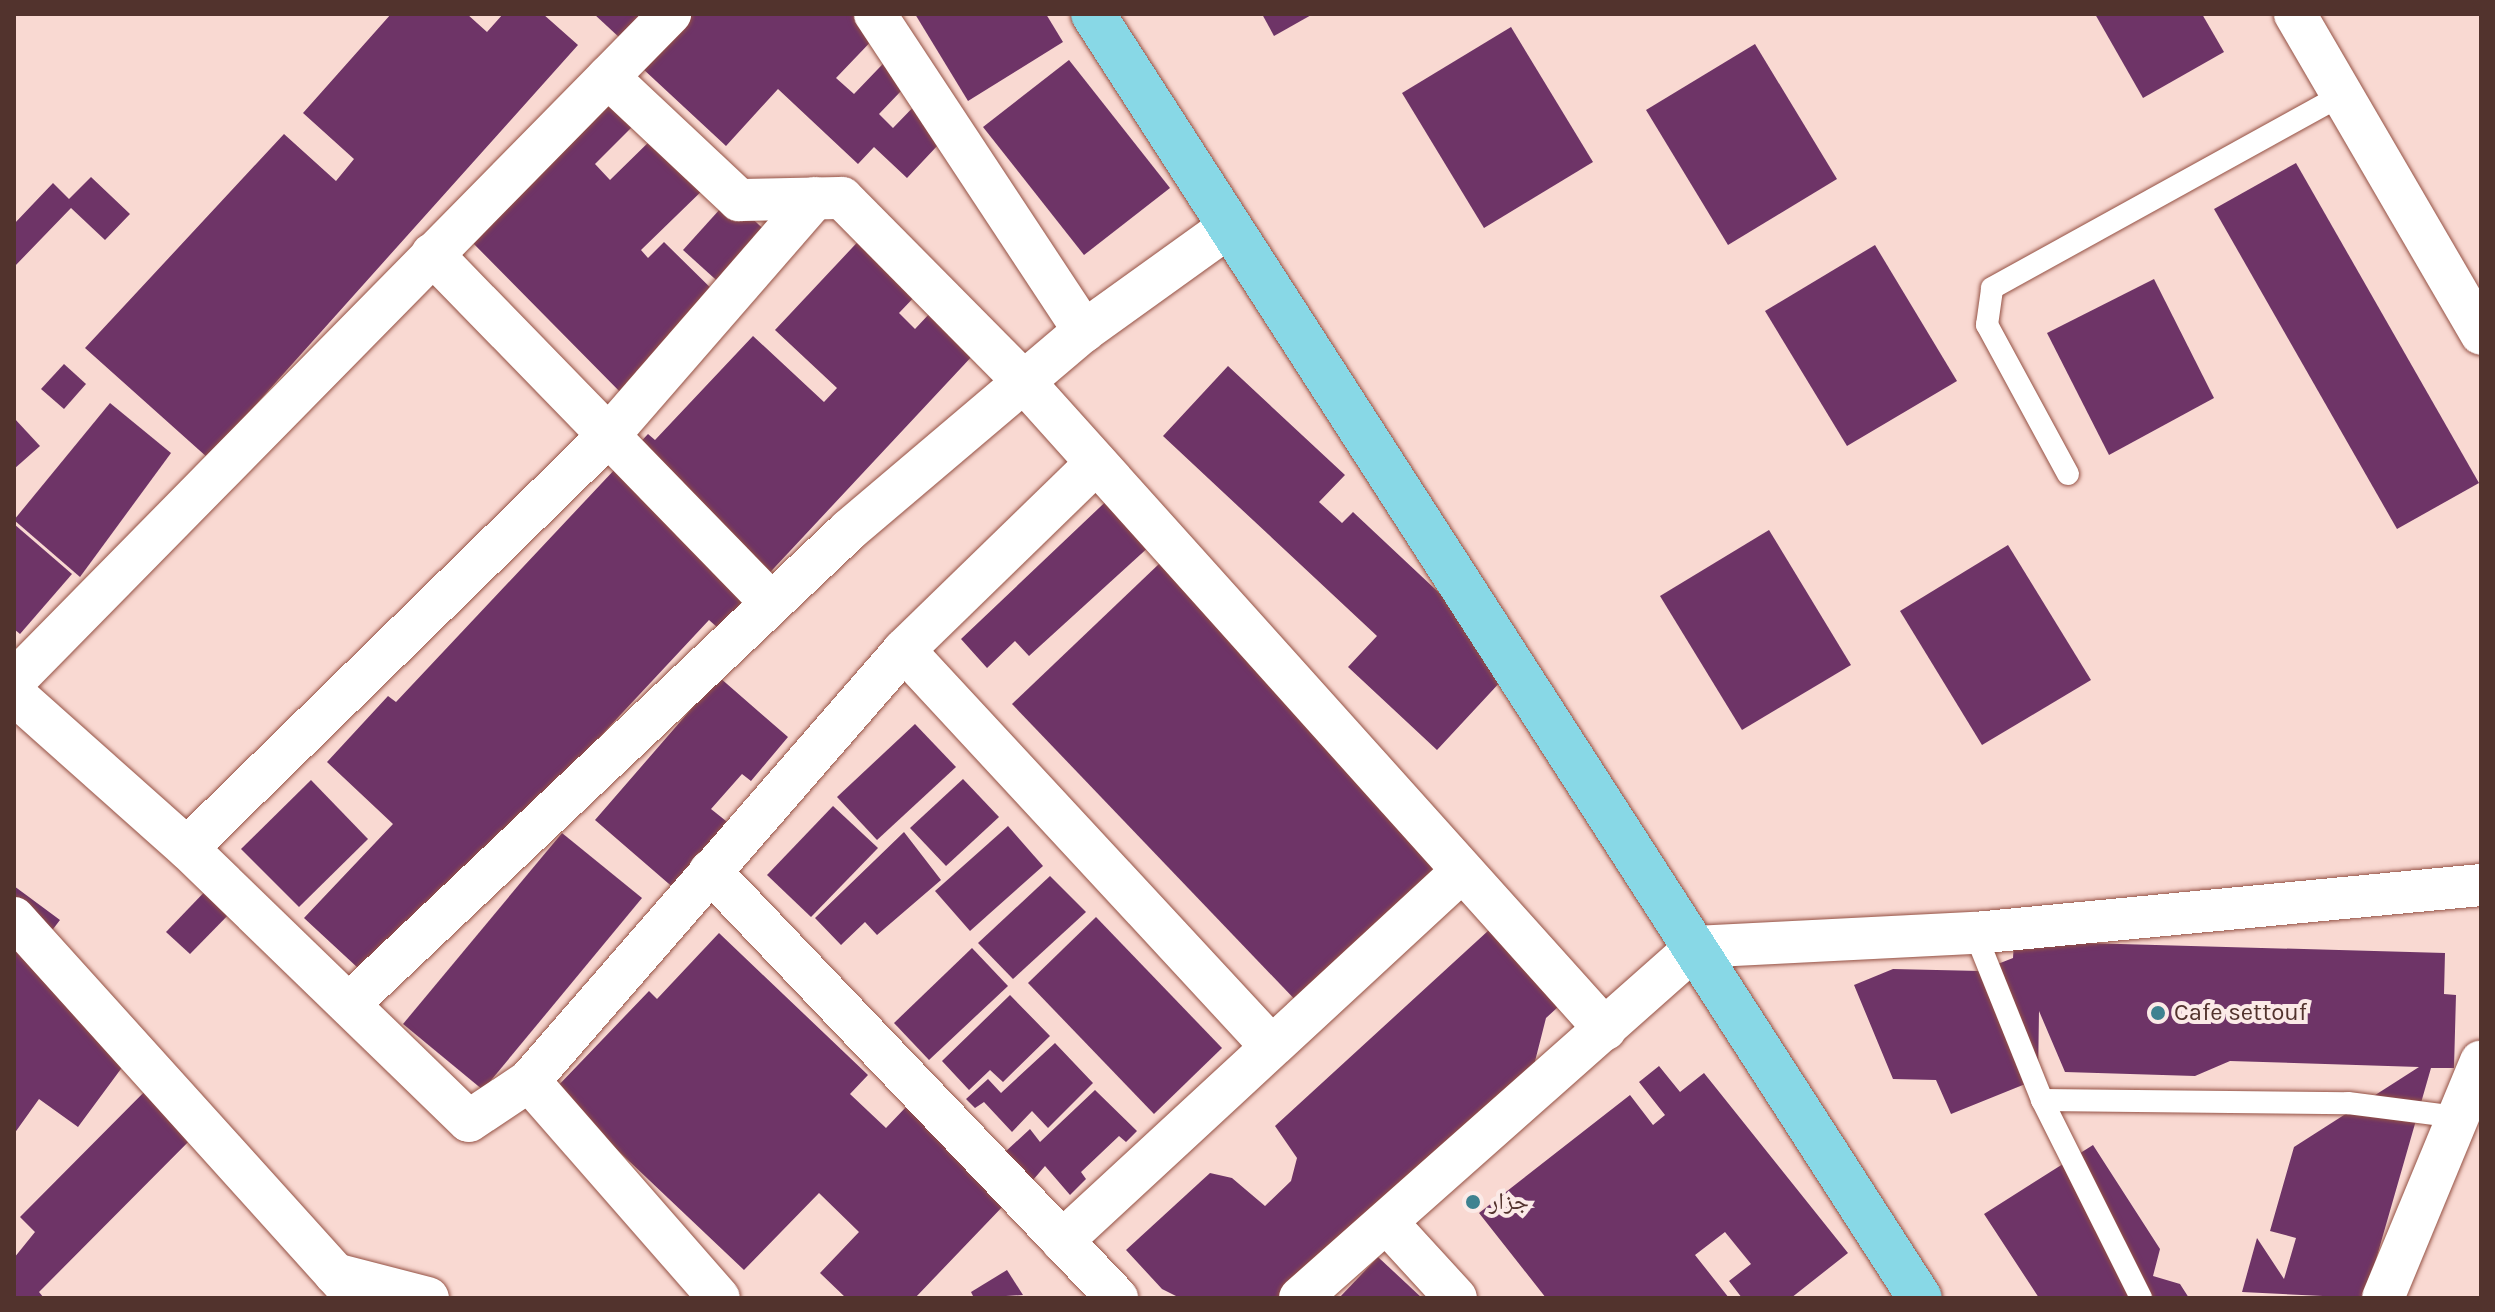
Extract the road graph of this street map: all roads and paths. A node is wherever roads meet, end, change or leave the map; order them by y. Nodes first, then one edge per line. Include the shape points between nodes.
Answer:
1 (670, 14) edge
2 (875, 14) edge
3 (1093, 14) edge
4 (2295, 14) edge
5 (608, 77) junction
6 (2341, 95) junction
7 (815, 198) junction
8 (1230, 226) junction
9 (432, 254) junction
10 (1084, 331) junction
11 (2481, 334) edge
12 (1024, 382) junction
13 (609, 435) junction
14 (1096, 463) junction
15 (2068, 474) dead end
16 (771, 602) junction
17 (904, 650) junction
18 (14, 681) edge
19 (14, 694) edge
20 (187, 848) junction
21 (710, 871) junction
22 (1461, 872) junction
23 (2481, 885) edge
24 (14, 918) edge
25 (1975, 933) junction
26 (1696, 947) junction
27 (349, 1004) junction
28 (1605, 1029) junction
29 (1270, 1045) junction
30 (2481, 1061) edge
31 (529, 1081) junction
32 (2042, 1100) junction
33 (2458, 1117) junction
34 (1389, 1225) junction
35 (1062, 1241) junction
36 (346, 1286) edge
37 (428, 1298) edge
38 (719, 1298) edge
39 (1117, 1298) edge
40 (1300, 1298) edge
41 (1456, 1298) edge
42 (1920, 1298) edge
43 (2141, 1298) edge
44 (2383, 1298) edge

1 - 5 street
2 - 10 street
3 - 8 main road
4 - 6 street
5 - 7 street via 739,200
5 - 9 street
6 - 11 street
6 - 15 lane via 1992,288 1987,325
7 - 12 street via 842,198
7 - 13 street
8 - 10 street
8 - 26 main road
9 - 13 street
9 - 18 street
10 - 12 street
12 - 14 street
12 - 16 street
13 - 16 street
13 - 20 street
14 - 17 street
14 - 22 street
16 - 27 street
17 - 21 street
17 - 29 street
19 - 20 street
20 - 27 street
21 - 31 street
21 - 35 street
22 - 28 street
22 - 29 street
23 - 25 street
24 - 36 street
25 - 26 street
25 - 32 lane
26 - 28 street
26 - 42 main road
27 - 31 street via 469,1121
28 - 34 street
29 - 35 street
30 - 33 street
31 - 38 street
32 - 33 lane via 2348,1103
32 - 43 lane
33 - 44 street
34 - 40 street
34 - 41 street
35 - 39 street
36 - 37 street

